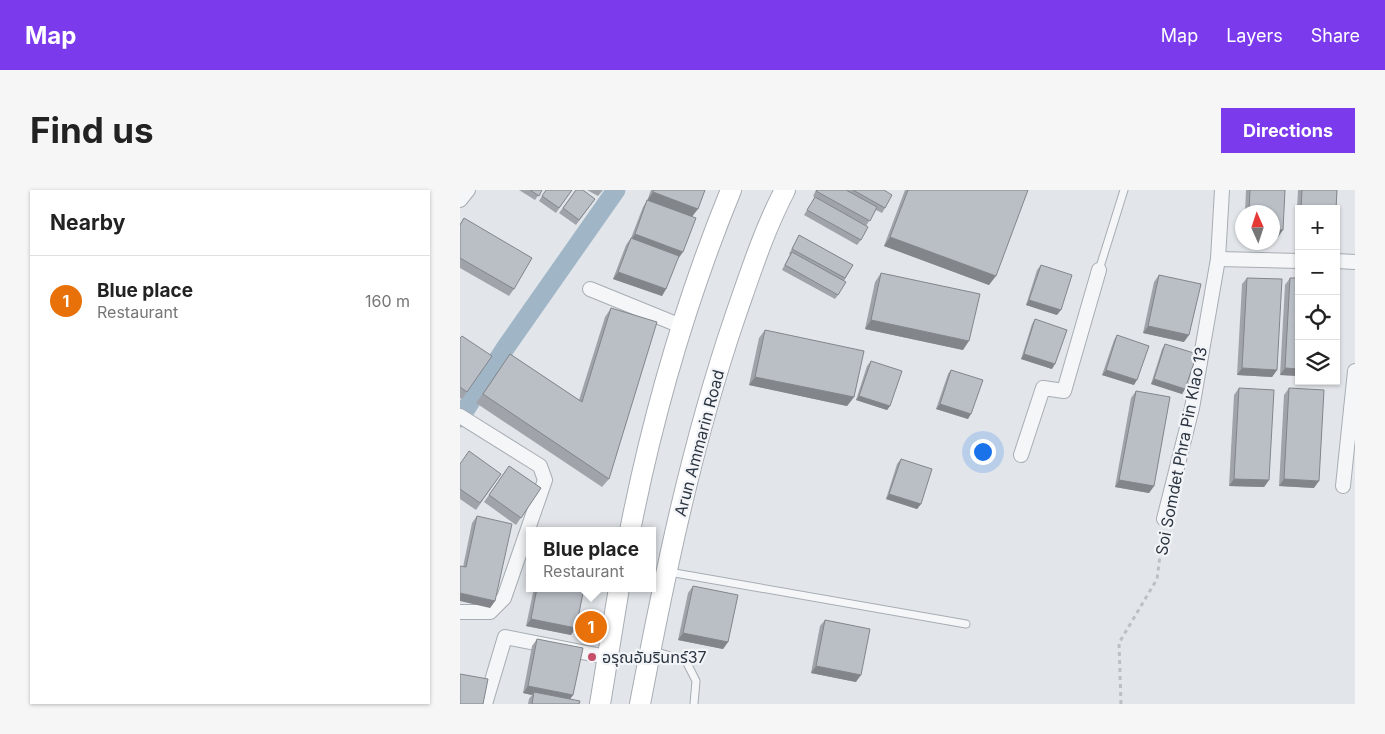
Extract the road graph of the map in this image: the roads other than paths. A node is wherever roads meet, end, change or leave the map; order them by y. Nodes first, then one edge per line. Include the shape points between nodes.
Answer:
1 (468, 190) edge
2 (730, 190) edge
3 (780, 190) edge
4 (786, 190) edge
5 (1124, 190) edge
6 (1222, 190) edge
7 (460, 200) edge
8 (775, 210) junction
9 (1218, 259) junction
10 (1295, 261) edge
11 (1340, 262) edge
12 (1355, 262) edge
13 (1099, 270) joint
14 (590, 289) dead end
15 (681, 326) junction
16 (1355, 371) edge
17 (466, 420) edge
18 (1022, 455) dead end
19 (1344, 486) dead end
20 (1164, 519) road end
21 (532, 527) edge
22 (631, 527) edge
23 (525, 552) edge
24 (666, 571) junction
25 (618, 592) edge
26 (460, 612) edge
27 (966, 624) dead end
28 (649, 656) junction
29 (607, 657) junction
30 (600, 702) edge
31 (485, 704) edge
32 (640, 704) edge
33 (646, 704) edge
34 (694, 704) edge

1 - 7 street
2 - 15 main road via 706,249
3 - 8 main road
4 - 8 main road, Arun Ammarin Road
5 - 13 lane
6 - 9 street, Soi Somdet Phra Pin Klao 13
8 - 24 main road, Arun Ammarin Road via 726,345 696,442
9 - 10 street
9 - 20 street, Soi Somdet Phra Pin Klao 13 via 1192,408
11 - 12 street
13 - 18 street via 1064,391 1043,388
14 - 15 street
15 - 22 main road via 657,410
16 - 19 street
17 - 21 street via 540,466 545,480
23 - 26 street via 504,598 490,612
24 - 27 lane
24 - 28 main road, Arun Ammarin Road
25 - 29 main road
28 - 32 main road, Arun Ammarin Road
28 - 33 main road
28 - 34 lane via 686,661 696,681
29 - 30 main road
29 - 31 street via 505,637

